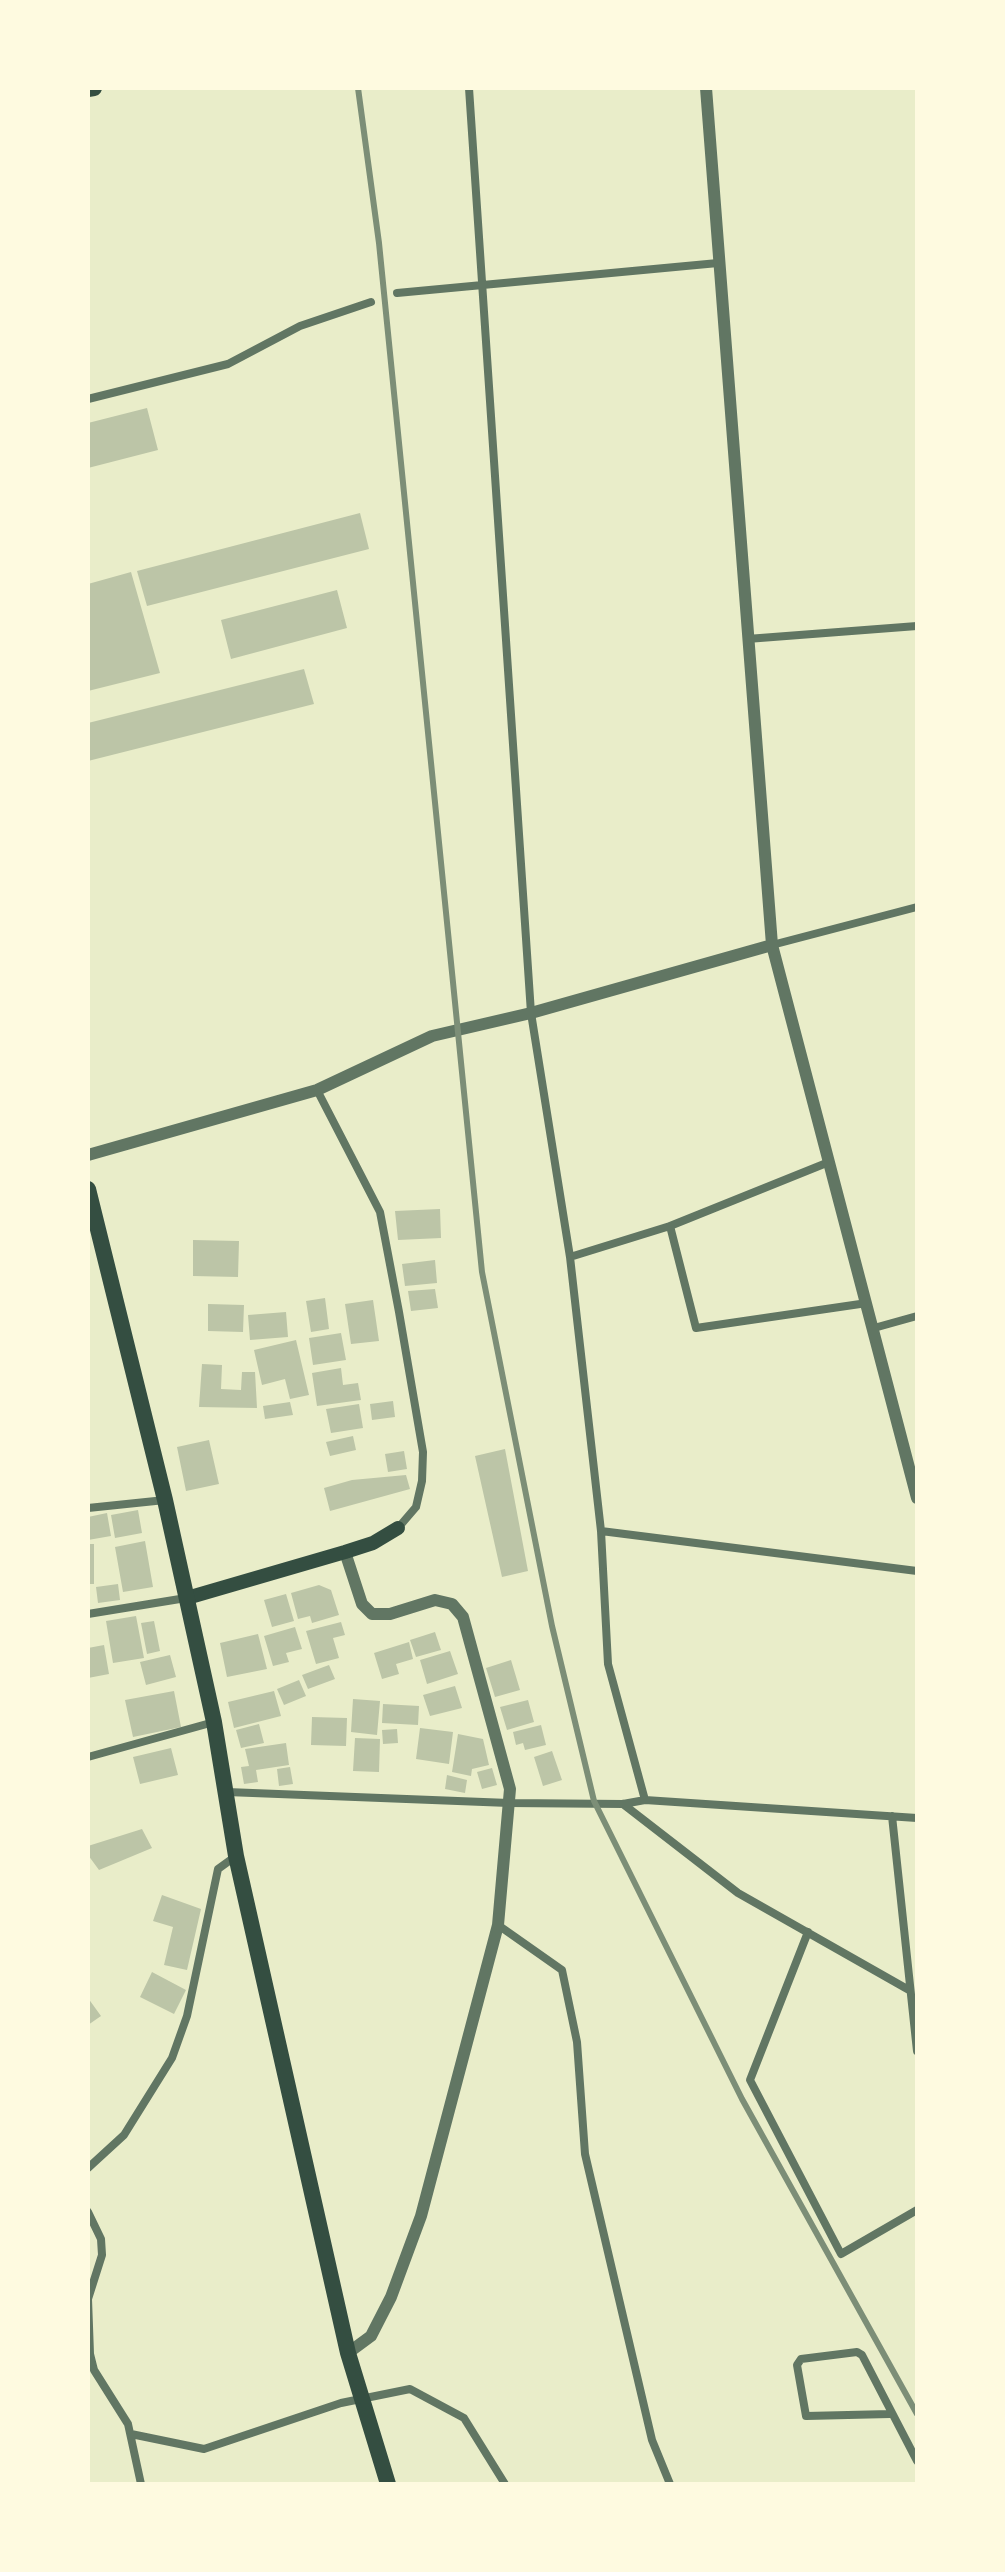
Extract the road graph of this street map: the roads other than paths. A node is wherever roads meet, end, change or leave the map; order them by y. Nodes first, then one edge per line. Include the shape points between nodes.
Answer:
1 (469, 88) edge
2 (706, 88) edge
3 (718, 263) junction
4 (480, 285) junction
5 (397, 293) dead end
6 (371, 302) dead end
7 (88, 399) edge
8 (917, 626) edge
9 (747, 639) junction
10 (917, 907) edge
11 (772, 945) junction
12 (531, 1013) junction
13 (317, 1090) junction
14 (88, 1155) edge
15 (829, 1162) junction
16 (88, 1189) edge
17 (670, 1226) junction
18 (570, 1257) junction
19 (867, 1303) junction
20 (917, 1316) edge
21 (874, 1328) junction
22 (917, 1498) edge
23 (165, 1500) junction
24 (88, 1508) edge
25 (398, 1528) joint
26 (601, 1531) junction
27 (345, 1552) junction
28 (917, 1571) edge
29 (187, 1598) junction
30 (88, 1614) edge
31 (214, 1722) junction
32 (88, 1757) edge
33 (227, 1792) junction
34 (645, 1800) junction
35 (509, 1803) junction
36 (623, 1804) junction
37 (892, 1816) junction
38 (917, 1818) edge
39 (236, 1856) junction
40 (498, 1925) junction
41 (808, 1932) junction
42 (909, 1990) junction
43 (917, 2051) edge
44 (88, 2168) edge
45 (917, 2210) edge
46 (88, 2212) edge
47 (348, 2353) junction
48 (361, 2399) junction
49 (890, 2414) junction
50 (131, 2434) junction
51 (917, 2461) edge
52 (141, 2484) edge
53 (388, 2484) edge
54 (505, 2484) edge
55 (670, 2484) edge

1 - 4 street
2 - 3 street
3 - 4 street
3 - 9 street
4 - 5 street
4 - 12 street
6 - 7 street via 300,326 228,364
8 - 9 street
9 - 11 street
10 - 11 street
11 - 12 street
11 - 15 street
12 - 13 street via 432,1036
12 - 18 street
13 - 14 street
13 - 25 street via 380,1212 399,1312 423,1452 416,1507
15 - 17 street
15 - 19 street
16 - 23 main road
17 - 18 street
17 - 19 street via 696,1328
18 - 26 street
19 - 21 street
20 - 21 street
21 - 22 street
23 - 24 street
23 - 29 main road
25 - 27 main road
26 - 28 street
26 - 34 street via 608,1664
27 - 29 main road
27 - 35 street via 362,1604 372,1614 435,1600 452,1604 463,1617 510,1789
29 - 30 street
29 - 31 main road
31 - 32 street
31 - 33 main road
33 - 35 street
33 - 39 main road
34 - 36 street
34 - 37 street
35 - 36 street
35 - 40 street
36 - 41 street via 738,1893
37 - 38 street
37 - 42 street
39 - 44 street via 218,1869 187,2016 172,2058 124,2135
39 - 47 main road
40 - 47 street via 421,2216 371,2336
40 - 55 street via 562,1970 577,2042 585,2154 652,2440
41 - 42 street
41 - 45 street via 750,2080 841,2254
42 - 43 street
46 - 50 street via 101,2239 102,2255 88,2299 90,2354
47 - 48 main road
48 - 50 street via 204,2449
48 - 53 main road
48 - 54 street via 410,2389 464,2418
49 - 49 street via 857,2352 801,2359 797,2365 809,2418
49 - 51 street
50 - 52 street

